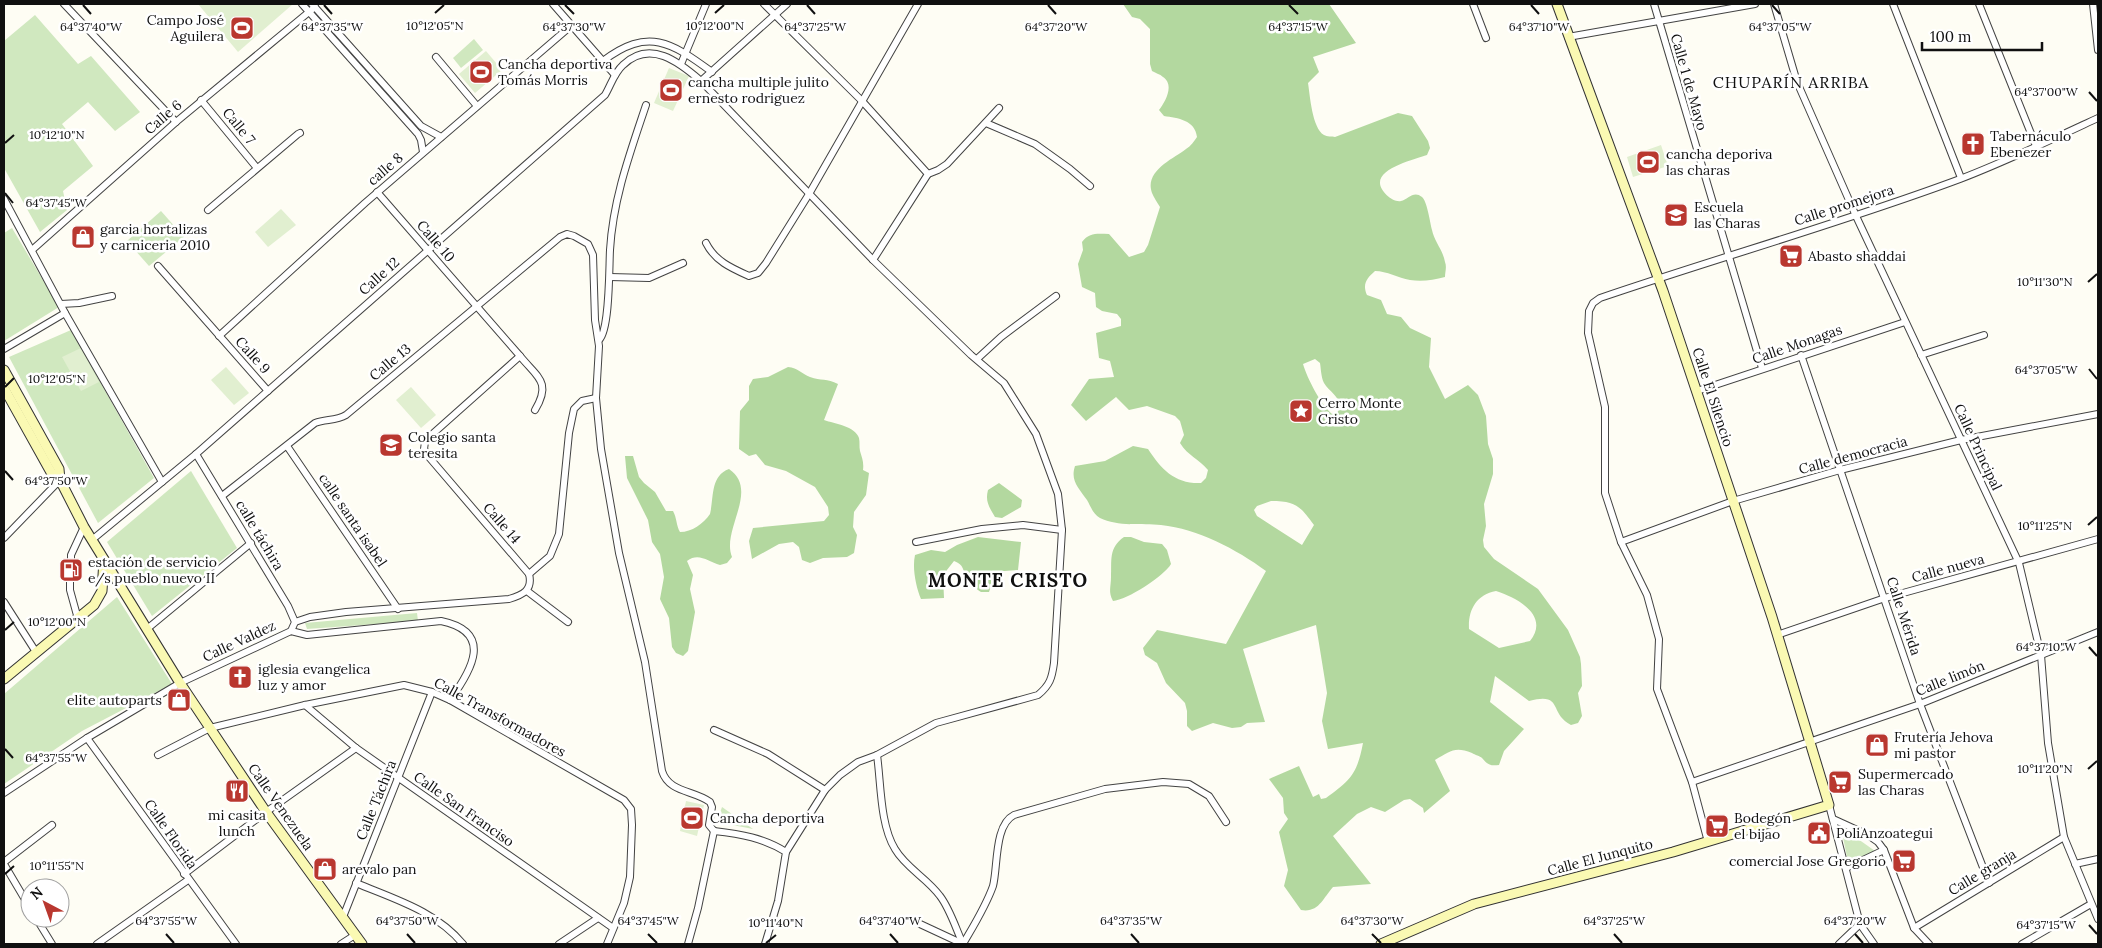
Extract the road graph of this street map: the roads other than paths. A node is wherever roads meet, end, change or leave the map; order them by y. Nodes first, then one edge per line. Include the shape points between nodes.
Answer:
1 (64, 4) edge
2 (302, 4) edge
3 (553, 4) edge
4 (706, 4) edge
5 (764, 4) edge
6 (787, 4) edge
7 (918, 4) edge
8 (1473, 4) edge
9 (1556, 4) edge
10 (1654, 4) edge
11 (1755, 4) edge
12 (1774, 4) edge
13 (1893, 4) edge
14 (1979, 4) edge
15 (2093, 4) edge
16 (313, 5) edge
17 (309, 11) junction
18 (776, 16) junction
19 (1658, 21) junction
20 (572, 25) junction
21 (1568, 37) junction
22 (1486, 38) dead end
23 (2098, 50) edge
24 (687, 54) junction
25 (436, 57) dead end
26 (603, 61) junction
27 (681, 64) junction
28 (712, 72) junction
29 (615, 75) junction
30 (701, 81) junction
31 (202, 100) junction
32 (862, 101) junction
33 (646, 105) dead end
34 (477, 106) junction
35 (999, 108) dead end
36 (2098, 118) edge
37 (176, 122) junction
38 (986, 123) junction
39 (300, 134) dead end
40 (440, 137) junction
41 (2036, 146) junction
42 (423, 152) junction
43 (257, 168) junction
44 (928, 174) junction
45 (1961, 178) junction
46 (1090, 186) dead end
47 (377, 192) junction
48 (809, 194) junction
49 (4, 199) edge
50 (208, 210) dead end
51 (1856, 216) junction
52 (706, 243) dead end
53 (32, 250) junction
54 (427, 250) junction
55 (1728, 256) junction
56 (873, 260) junction
57 (683, 263) dead end
58 (158, 266) dead end
59 (610, 277) junction
60 (1658, 278) junction
61 (112, 296) dead end
62 (1056, 296) dead end
63 (61, 304) junction
64 (476, 307) junction
65 (66, 313) junction
66 (1905, 322) junction
67 (1984, 335) dead end
68 (219, 336) junction
69 (599, 340) junction
70 (4, 349) edge
71 (1801, 355) junction
72 (1921, 355) junction
73 (520, 356) junction
74 (977, 359) junction
75 (1762, 368) junction
76 (4, 370) edge
77 (4, 388) edge
78 (268, 391) junction
79 (1697, 391) junction
80 (596, 398) junction
81 (535, 410) dead end
82 (2098, 414) edge
83 (1961, 440) junction
84 (287, 446) junction
85 (196, 454) junction
86 (1840, 470) junction
87 (60, 480) junction
88 (162, 482) junction
89 (222, 496) junction
90 (1733, 500) junction
91 (84, 527) junction
92 (1062, 530) junction
93 (4, 538) edge
94 (93, 539) junction
95 (2098, 539) edge
96 (916, 542) dead end
97 (1621, 542) junction
98 (251, 543) junction
99 (104, 559) junction
100 (2018, 562) junction
101 (71, 565) dead end
102 (70, 574) dead end
103 (529, 574) junction
104 (527, 591) junction
105 (1885, 598) junction
106 (4, 602) edge
107 (398, 609) junction
108 (78, 619) junction
109 (296, 622) junction
110 (568, 622) dead end
111 (147, 629) junction
112 (291, 631) junction
113 (2098, 632) edge
114 (1777, 635) junction
115 (36, 652) junction
116 (2041, 656) junction
117 (4, 680) edge
118 (180, 683) junction
119 (432, 692) junction
120 (450, 700) junction
121 (1920, 704) junction
122 (305, 705) junction
123 (210, 728) junction
124 (714, 730) dead end
125 (87, 738) junction
126 (1810, 742) junction
127 (356, 748) junction
128 (877, 755) junction
129 (158, 756) dead end
130 (398, 778) junction
131 (1692, 782) junction
132 (825, 790) junction
133 (4, 793) edge
134 (1829, 805) junction
135 (266, 812) junction
136 (1833, 819) junction
137 (1226, 822) dead end
138 (52, 825) dead end
139 (714, 831) junction
140 (2064, 837) junction
141 (1708, 842) junction
142 (1884, 850) junction
143 (786, 852) junction
144 (2098, 859) edge
145 (4, 863) edge
146 (2075, 864) junction
147 (1846, 868) junction
148 (184, 874) junction
149 (188, 880) junction
150 (356, 883) junction
151 (1989, 883) junction
152 (20, 891) edge
153 (2091, 904) junction
154 (343, 917) junction
155 (598, 918) junction
156 (2098, 919) edge
157 (920, 924) dead end
158 (1860, 924) junction
159 (42, 928) edge
160 (613, 928) junction
161 (1914, 928) junction
162 (355, 935) junction
163 (52, 944) edge
164 (96, 944) edge
165 (236, 944) edge
166 (341, 944) edge
167 (362, 944) edge
168 (463, 944) edge
169 (559, 944) edge
170 (607, 944) edge
171 (688, 944) edge
172 (766, 944) edge
173 (963, 944) edge
174 (1381, 944) edge
175 (1839, 944) edge
176 (1874, 944) edge
177 (1929, 944) edge
178 (2022, 944) edge

1 - 37 street
2 - 17 street
3 - 20 street
4 - 24 street
5 - 18 street
6 - 18 street
7 - 32 street
8 - 22 street
9 - 21 street, Calle El Silencio
10 - 19 street, Calle 1 de Mayo
11 - 19 street
12 - 51 street, Calle Principal via 1797,82
13 - 45 street
14 - 41 street
15 - 23 street
16 - 17 street, Calle 6
16 - 40 street via 421,126
17 - 31 street, Calle 6
17 - 42 street via 418,134
18 - 28 street
18 - 32 street
19 - 21 street
19 - 55 street, Calle 1 de Mayo
20 - 26 street
20 - 34 street, calle 8
21 - 60 street, Calle El Silencio
24 - 26 street via 666,44 639,41
24 - 27 street
24 - 28 street
25 - 34 street
26 - 29 street
27 - 29 street, Calle 12 via 664,55 646,53 630,59
27 - 30 street, Calle 12
28 - 30 street
29 - 54 street, Calle 12 via 605,94
30 - 48 street, Calle 12
31 - 37 street, Calle 6
31 - 43 street, Calle 7
32 - 44 street
32 - 48 street
33 - 59 street via 618,191 610,249
34 - 40 street, calle 8
35 - 38 street
36 - 41 street, Calle promejora
37 - 53 street, Calle 6
38 - 44 street via 947,164
38 - 46 street via 1036,144
39 - 43 street
40 - 42 street, calle 8
41 - 45 street, Calle promejora
42 - 47 street, calle 8
43 - 50 street
44 - 56 street
45 - 51 street, Calle promejora
47 - 54 street, Calle 10
47 - 68 street, calle 8
48 - 52 street via 766,263 753,275 749,276 717,259
48 - 56 street, Calle 12
49 - 53 street
51 - 55 street, Calle promejora
51 - 66 street, Calle Principal
53 - 63 street
54 - 64 street, Calle 10
54 - 78 street, Calle 12
55 - 60 street, Calle promejora
55 - 75 street, Calle 1 de Mayo
56 - 74 street, Calle 12
57 - 59 street via 649,278
58 - 68 street, Calle 9
59 - 69 street via 604,333
60 - 79 street, Calle El Silencio
60 - 97 street, Calle promejora via 1600,298 1589,311 1588,333 1605,407 1605,493
61 - 63 street via 79,304
62 - 74 street
63 - 65 street
64 - 69 street, Calle 13 via 567,234 582,240 592,249
64 - 73 street
64 - 84 street, Calle 13 via 346,415 338,420 315,423
65 - 70 street
65 - 88 street
66 - 71 street, Calle Monagas
66 - 72 street, Calle Principal
67 - 72 street
68 - 78 street, Calle 9
69 - 80 street
71 - 75 street, Calle Monagas
71 - 86 street, Calle Mérida
72 - 83 street, Calle Principal
73 - 81 street via 538,375 543,386 544,394
73 - 103 street, Calle 14 via 428,438 424,449
74 - 92 street, Calle 12 via 1004,383 1036,434 1058,494
75 - 79 street, Calle Monagas
76 - 87 street via 59,469
77 - 87 street via 52,474
78 - 85 street, Calle 12
79 - 90 street, Calle El Silencio
80 - 103 street via 582,401 574,409 559,534 550,556
80 - 139 street via 609,503 645,662 662,771 671,785 710,802 709,825
82 - 83 street, Calle democracia
83 - 86 street, Calle democracia
83 - 100 street, Calle Principal
84 - 89 street, Calle 13
84 - 107 street, calle santa isabel
85 - 88 street, Calle 12
85 - 89 street, calle táchira
86 - 90 street, Calle democracia
86 - 105 street, Calle Mérida
87 - 91 street, Calle Venezuela
87 - 93 street
88 - 94 street, Calle 12
89 - 98 street, calle táchira
90 - 97 street, Calle democracia
90 - 114 street, Calle El Silencio
91 - 94 street, Calle Venezuela
91 - 101 street via 71,554
92 - 96 street via 1023,525
92 - 128 street, Calle 12 via 1054,663 1047,688 1038,695 936,723
94 - 99 street, Calle Venezuela
95 - 100 street, Calle nueva
97 - 131 street via 1647,595 1659,639 1656,689
98 - 109 street, calle táchira
98 - 111 street
99 - 108 street via 102,591 94,605
99 - 111 street, Calle Venezuela
100 - 105 street, Calle nueva
100 - 116 street, Calle Principal
102 - 108 street via 70,590
103 - 104 street
104 - 107 street via 509,599
104 - 110 street
105 - 114 street, Calle nueva
105 - 121 street, Calle Mérida
106 - 115 street
107 - 109 street via 337,613
108 - 115 street
109 - 112 street
111 - 118 street, Calle Venezuela
112 - 118 street, Calle Valdez
112 - 120 street, Calle Valdez via 307,635 441,621 454,623 473,641 474,657 469,672
113 - 116 street, Calle limón
114 - 126 street, Calle El Silencio
115 - 117 street
116 - 121 street, Calle limón
116 - 140 street, Calle Principal via 2048,743
118 - 123 street, Calle Venezuela
118 - 125 street, Calle Valdez
119 - 120 street, Calle Transformadores
119 - 122 street, Calle Transformadores via 404,685
119 - 130 street, Calle Táchira
120 - 160 street, Calle Transformadores via 624,800 631,809 630,877 624,903
121 - 126 street, Calle limón
121 - 151 street, Calle Mérida
122 - 123 street, Calle Transformadores
122 - 127 street, Calle San Franciso
123 - 129 street, Calle Transformadores
123 - 135 street, Calle Venezuela
124 - 132 street via 768,754
125 - 133 street, Calle Valdez
125 - 148 street, Calle Florida
126 - 131 street, Calle limón
126 - 134 street, Calle El Silencio
127 - 130 street, Calle San Franciso
127 - 135 street
128 - 132 street, Calle 12 via 858,762
128 - 173 street via 887,830 894,848 903,861 941,896
130 - 150 street, Calle Táchira
130 - 155 street, Calle San Franciso
131 - 141 street
132 - 143 street, Calle 12
134 - 136 street
134 - 141 street, Calle El Junquito
135 - 148 street
135 - 154 street, Calle Venezuela
136 - 142 street via 1878,842
136 - 147 street
137 - 173 street via 1209,796 1189,784 1163,782 1105,789 1014,815 1004,826 990,894
138 - 145 street
139 - 143 street via 757,838
139 - 171 street
140 - 146 street, Calle Principal
140 - 151 street, Calle granja
141 - 174 street, Calle El Junquito via 1474,904
142 - 147 street
142 - 161 street
143 - 172 street via 778,901
144 - 146 street
145 - 152 street
146 - 153 street, Calle Principal
147 - 158 street
148 - 149 street, Calle Florida
149 - 164 street
149 - 165 street, Calle Florida
150 - 154 street, Calle Táchira
150 - 168 street via 438,920
151 - 161 street, Calle granja
153 - 156 street, Calle Principal
153 - 178 street
154 - 162 street, Calle Venezuela
155 - 160 street, Calle San Franciso
155 - 169 street
157 - 173 street
158 - 175 street
158 - 176 street
159 - 163 street
160 - 170 street, Calle Transformadores
161 - 177 street
162 - 166 street
162 - 167 street, Calle Venezuela

